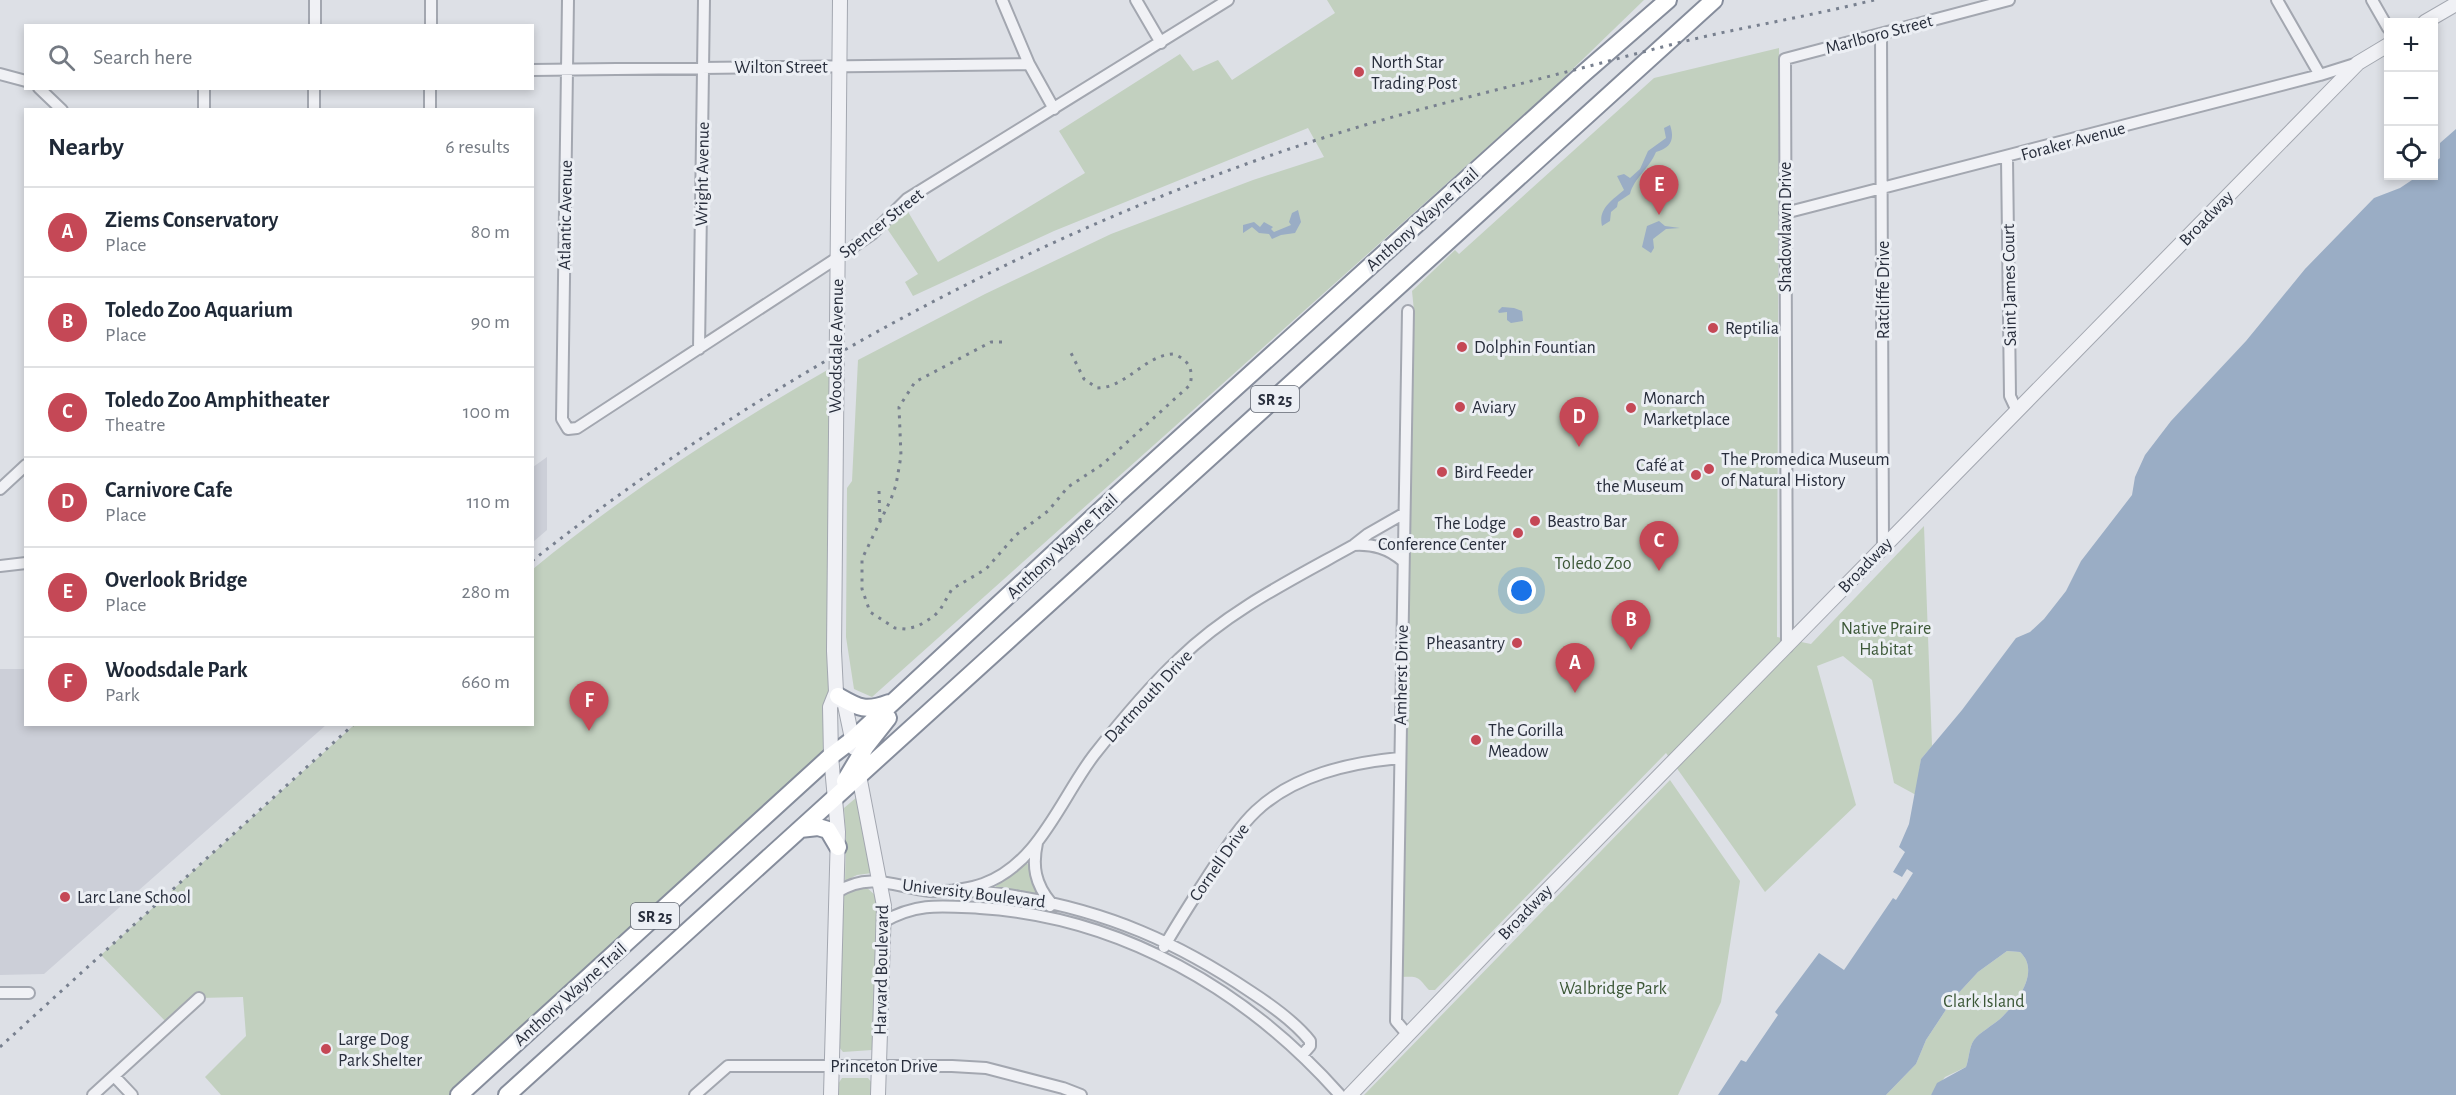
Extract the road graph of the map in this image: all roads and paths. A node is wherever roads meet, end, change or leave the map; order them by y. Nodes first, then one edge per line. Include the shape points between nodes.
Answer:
1 (315, 0) edge
2 (431, 0) edge
3 (568, 0) edge
4 (704, 0) edge
5 (840, 0) edge
6 (1002, 0) edge
7 (1136, 0) edge
8 (1228, 0) edge
9 (1668, 0) edge
10 (1714, 0) edge
11 (2009, 0) edge
12 (2277, 0) edge
13 (2372, 0) edge
14 (2456, 4) edge
15 (2432, 18) edge
16 (2384, 21) edge
17 (315, 24) edge
18 (431, 24) edge
19 (1881, 34) junction
20 (1161, 43) junction
21 (2384, 47) edge
22 (1785, 59) joint
23 (2358, 63) junction
24 (1029, 64) junction
25 (840, 67) junction
26 (704, 68) junction
27 (567, 69) junction
28 (534, 70) edge
29 (0, 74) edge
30 (2320, 75) junction
31 (24, 80) edge
32 (41, 90) edge
33 (204, 90) edge
34 (314, 90) edge
35 (430, 90) edge
36 (60, 108) edge
37 (204, 108) edge
38 (314, 108) edge
39 (430, 108) edge
40 (1054, 108) junction
41 (2007, 158) junction
42 (1883, 188) junction
43 (1785, 213) junction
44 (837, 258) junction
45 (1408, 311) dead end
46 (699, 348) junction
47 (2017, 411) junction
48 (568, 429) joint
49 (24, 467) edge
50 (0, 489) edge
51 (1403, 514) junction
52 (1354, 545) junction
53 (1883, 547) junction
54 (1403, 561) junction
55 (24, 563) edge
56 (0, 566) edge
57 (961, 639) junction
58 (1787, 646) junction
59 (837, 694) junction
60 (895, 700) junction
61 (852, 740) junction
62 (831, 756) junction
63 (1399, 758) junction
64 (857, 769) junction
65 (835, 797) junction
66 (800, 829) junction
67 (1037, 842) junction
68 (838, 847) junction
69 (880, 880) junction
70 (948, 891) junction
71 (837, 892) junction
72 (1050, 903) junction
73 (944, 906) junction
74 (1047, 919) junction
75 (883, 922) junction
76 (1167, 942) junction
77 (1159, 956) junction
78 (0, 993) edge
79 (29, 993) dead end
80 (199, 998) dead end
81 (1407, 1034) junction
82 (1303, 1054) junction
83 (832, 1066) junction
84 (878, 1066) junction
85 (114, 1076) junction
86 (93, 1095) edge
87 (132, 1095) edge
88 (459, 1095) edge
89 (507, 1095) edge
90 (695, 1095) edge
91 (831, 1095) edge
92 (878, 1095) edge
93 (1081, 1095) edge
94 (1340, 1095) edge
95 (1350, 1095) edge

1 - 17 street
2 - 18 street
3 - 27 street, Atlantic Avenue
4 - 26 street, Wright Avenue
5 - 25 street, Woodsdale Avenue
6 - 24 street
7 - 20 street
8 - 20 street, Spencer Street
9 - 57 highway, Anthony Wayne Trail / SR 25
10 - 64 highway, Anthony Wayne Trail / SR 25
11 - 19 street, Marlboro Street
12 - 30 street
13 - 16 street
14 - 15 street
19 - 22 street, Marlboro Street
19 - 42 street, Ratcliffe Drive
20 - 40 street, Spencer Street
21 - 23 street, Broadway
22 - 43 street, Shadowlawn Drive
23 - 30 street, Foraker Avenue
23 - 47 street, Broadway
24 - 25 street, Wilton Street
24 - 40 street
25 - 26 street, Wilton Street
25 - 44 street, Woodsdale Avenue
26 - 27 street, Wilton Street
26 - 46 street, Wright Avenue
27 - 28 street, Wilton Street
27 - 48 street, Atlantic Avenue via 562,419
29 - 31 street
30 - 41 street, Foraker Avenue
32 - 36 street
33 - 37 street
34 - 38 street
35 - 39 street
40 - 44 street, Spencer Street via 907,199 872,234
41 - 42 street, Foraker Avenue
41 - 47 street, Saint James Court via 2010,396
42 - 43 street, Foraker Avenue
42 - 53 street, Ratcliffe Drive
43 - 58 street, Shadowlawn Drive
44 - 46 street, Spencer Street
44 - 59 street, Woodsdale Avenue
45 - 51 street, Amherst Drive
46 - 48 street, Spencer Street via 577,428
47 - 53 street, Broadway
49 - 50 street
51 - 52 street, Dartmouth Drive
51 - 54 street, Amherst Drive
52 - 54 street via 1375,546
52 - 67 street, Dartmouth Drive via 1254,599 1180,658 1093,756
53 - 58 street, Broadway
54 - 63 street, Amherst Drive
55 - 56 street
57 - 60 highway, Anthony Wayne Trail / SR 25
57 - 64 highway via 936,675 888,719 866,746
58 - 81 street, Broadway
59 - 60 highway via 867,709
59 - 61 street, Woodsdale Avenue via 845,705
59 - 62 street, Woodsdale Avenue via 830,707
60 - 61 highway, Anthony Wayne Trail / SR 25
61 - 62 highway, Anthony Wayne Trail / SR 25
61 - 64 street, Woodsdale Avenue
62 - 65 street, Woodsdale Avenue
62 - 88 highway, Anthony Wayne Trail / SR 25
63 - 76 street, Cornell Drive via 1358,762 1318,775 1284,790 1257,810 1234,835
63 - 81 street, Amherst Drive via 1396,1021
64 - 65 highway, Anthony Wayne Trail / SR 25
64 - 69 street, Harvard Boulevard
65 - 66 highway, Anthony Wayne Trail / SR 25
65 - 68 street
66 - 68 highway via 828,830
66 - 89 highway, Anthony Wayne Trail / SR 25
67 - 70 street, Dartmouth Drive via 996,878
67 - 72 street via 1036,878
68 - 71 street
69 - 70 street, University Boulevard
69 - 71 street, University Boulevard via 849,884
69 - 75 street, Harvard Boulevard
70 - 72 street, University Boulevard
70 - 73 street
71 - 83 street
72 - 74 street
72 - 76 street, University Boulevard via 1098,915
73 - 74 street, University Boulevard via 992,909
73 - 75 street, University Boulevard via 904,911
74 - 77 street, University Boulevard via 1095,931
75 - 84 street, Harvard Boulevard
76 - 77 street, Cornell Drive
76 - 82 street, University Boulevard via 1216,969 1286,1018 1310,1041
77 - 82 street, University Boulevard via 1233,998
78 - 79 street
80 - 85 street
81 - 95 street, Broadway
82 - 94 street, University Boulevard
83 - 84 street, Princeton Drive
83 - 90 street, Princeton Drive via 728,1066
83 - 91 street
84 - 92 street, Harvard Boulevard
84 - 93 street, Princeton Drive via 986,1068
85 - 86 street
85 - 87 street

